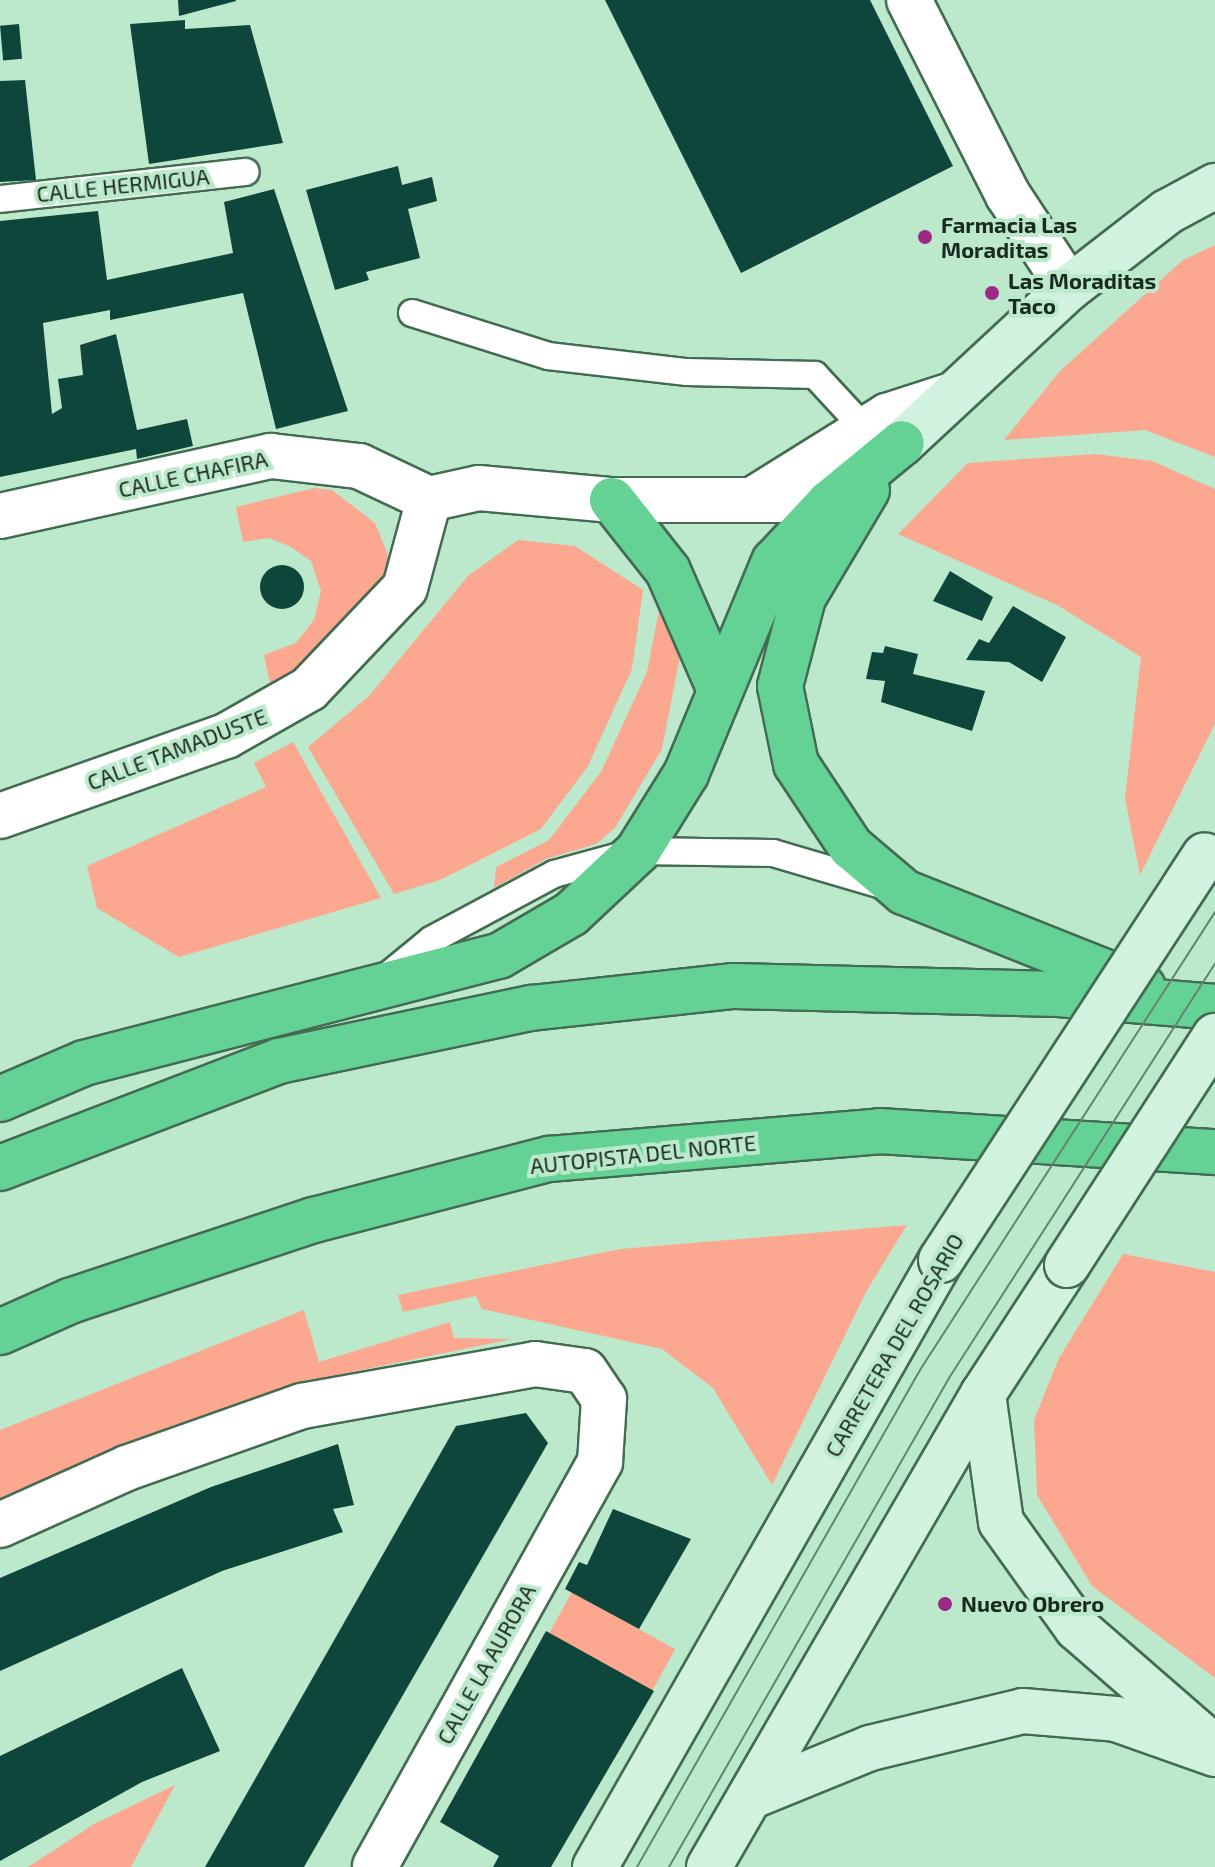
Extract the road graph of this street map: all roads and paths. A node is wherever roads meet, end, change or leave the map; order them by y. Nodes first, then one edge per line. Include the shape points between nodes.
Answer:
1 (909, 0) edge
2 (246, 172) dead end
3 (1215, 186) edge
4 (0, 199) edge
5 (1069, 288) junction
6 (412, 313) dead end
7 (883, 436) junction
8 (429, 499) junction
9 (612, 500) junction
10 (749, 502) junction
11 (844, 502) junction
12 (0, 516) edge
13 (720, 690) junction
14 (0, 816) edge
15 (1210, 845) edge
16 (638, 851) junction
17 (904, 892) junction
18 (1197, 1004) edge
19 (1215, 1036) edge
20 (0, 1099) edge
21 (1210, 1156) edge
22 (0, 1168) edge
23 (0, 1332) edge
24 (983, 1394) junction
25 (0, 1525) edge
26 (1215, 1748) edge
27 (1215, 1754) edge
28 (750, 1797) junction
29 (375, 1867) edge
30 (595, 1867) edge
31 (709, 1867) edge

1 - 5 street via 1008,195
2 - 4 lane, CALLE HERMIGUA
3 - 5 main road via 1167,212
5 - 7 main road via 949,396
6 - 7 lane via 548,356 687,372 815,375
7 - 10 street
7 - 11 highway
8 - 9 street via 479,488
8 - 12 street, CALLE CHAFIRA via 359,466 271,456
8 - 14 street, CALLE TAMADUSTE via 405,588 346,656 281,708 226,736
9 - 10 street
9 - 13 highway via 668,571
10 - 11 street
11 - 13 highway via 774,562
11 - 17 highway via 803,598 780,686 796,764 823,810 851,847
13 - 16 highway via 686,774
15 - 30 main road, CARRETERA DEL ROSARIO, bridge via 941,1260
16 - 17 lane via 773,853
16 - 20 highway via 571,914 499,956 381,981 84,1063
17 - 18 highway
18 - 22 highway via 734,986 531,1008 279,1061
19 - 24 main road, bridge
21 - 23 highway, AUTOPISTA DEL NORTE via 879,1131 549,1159 314,1220 70,1301
24 - 26 main road via 1001,1522 1077,1628
24 - 28 main road
25 - 29 street, CALLE LA AURORA via 127,1468 302,1406 535,1364 585,1371 604,1399 600,1462
27 - 28 main road via 1116,1719 1023,1711 870,1748
28 - 31 main road

